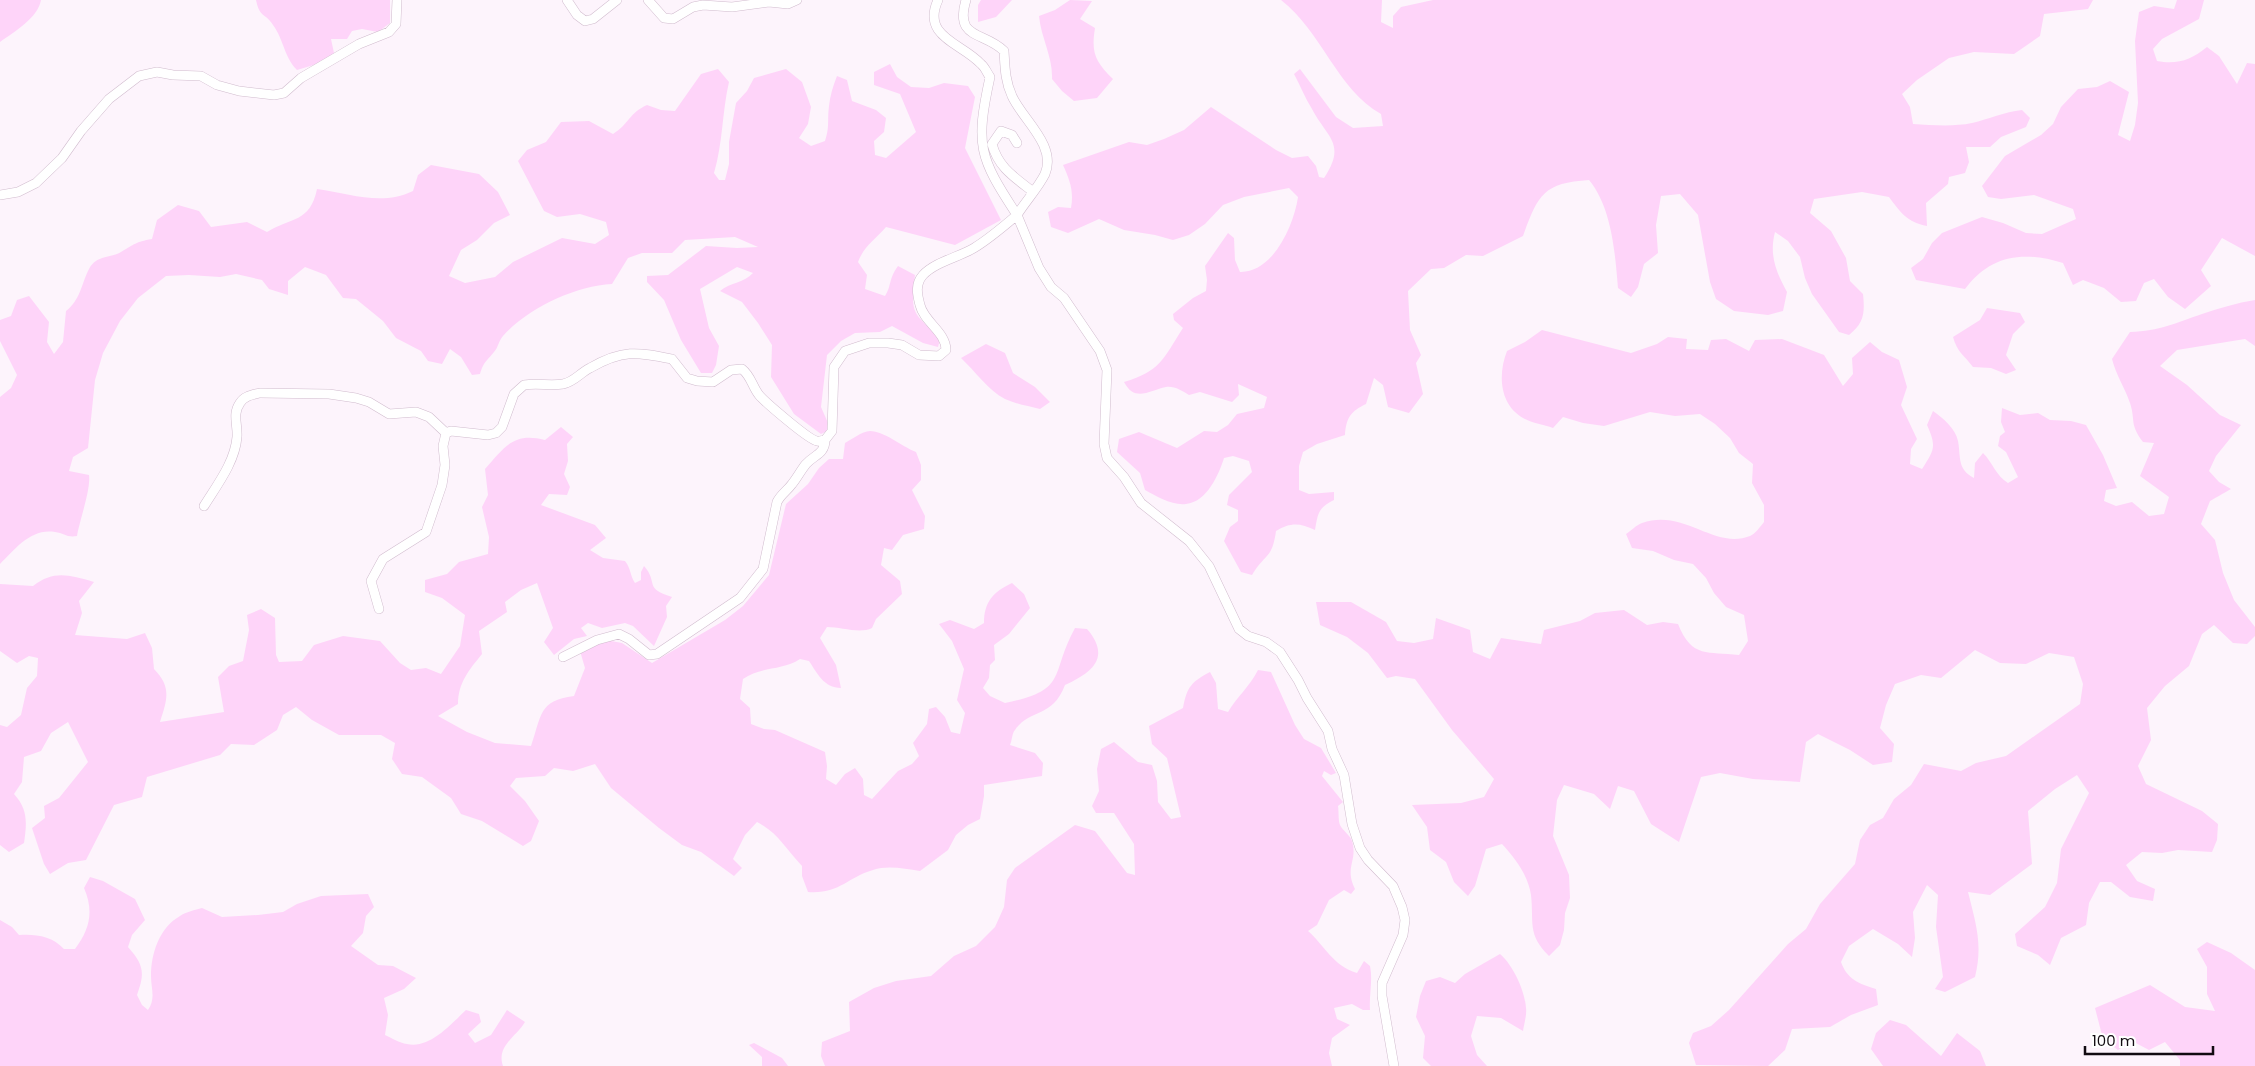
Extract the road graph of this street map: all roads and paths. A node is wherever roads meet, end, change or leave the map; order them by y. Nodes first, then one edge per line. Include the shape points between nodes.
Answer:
1 (397, 0) edge
2 (567, 0) edge
3 (617, 0) edge
4 (648, 0) edge
5 (797, 0) edge
6 (938, 0) edge
7 (966, 0) edge
8 (1017, 143) dead end
9 (1032, 191) junction
10 (0, 195) edge
11 (1016, 215) junction
12 (446, 433) junction
13 (824, 440) junction
14 (204, 506) dead end
15 (379, 609) dead end
16 (563, 657) dead end
17 (1394, 1066) edge

1 - 10 street via 396,24 389,32 358,44 301,78 284,93 239,91 201,76 157,72 139,76 109,99 62,158 36,183 18,192
2 - 3 street via 576,15 585,21 593,19
4 - 5 street via 664,18 673,19 703,5 732,7 769,2 788,4
6 - 11 street via 932,13 935,26 982,64 990,77 981,116 981,149 990,175
7 - 9 street via 962,17 967,30 976,37 994,41 1004,51 1006,80 1012,97 1043,140 1045,173
8 - 9 street via 1012,135 1001,131 992,144 1001,166
9 - 11 street
11 - 13 street via 975,247 923,275 918,284 920,307 946,344 946,350 939,356 918,355 902,345 869,343 845,351 837,360 834,367 832,431
11 - 17 street via 1039,268 1100,351 1107,370 1104,444 1107,458 1141,502 1188,541 1209,566 1239,629 1280,652 1328,731 1344,775 1352,824 1360,848 1393,886 1405,920 1404,935 1382,983
12 - 13 street via 496,433 502,428 514,394 524,385 563,384 576,379 589,368 636,352 672,359 687,378 697,380 713,382 731,370 742,369 760,397 771,407 808,437
12 - 14 street via 428,417 416,412 389,414 356,398 329,394 260,393 249,396 236,411 237,436 230,460
12 - 15 street via 442,485 433,518 426,532 383,559 371,581
13 - 16 street via 820,454 804,465 777,502 763,569 740,598 656,654 649,654 619,634 597,640

